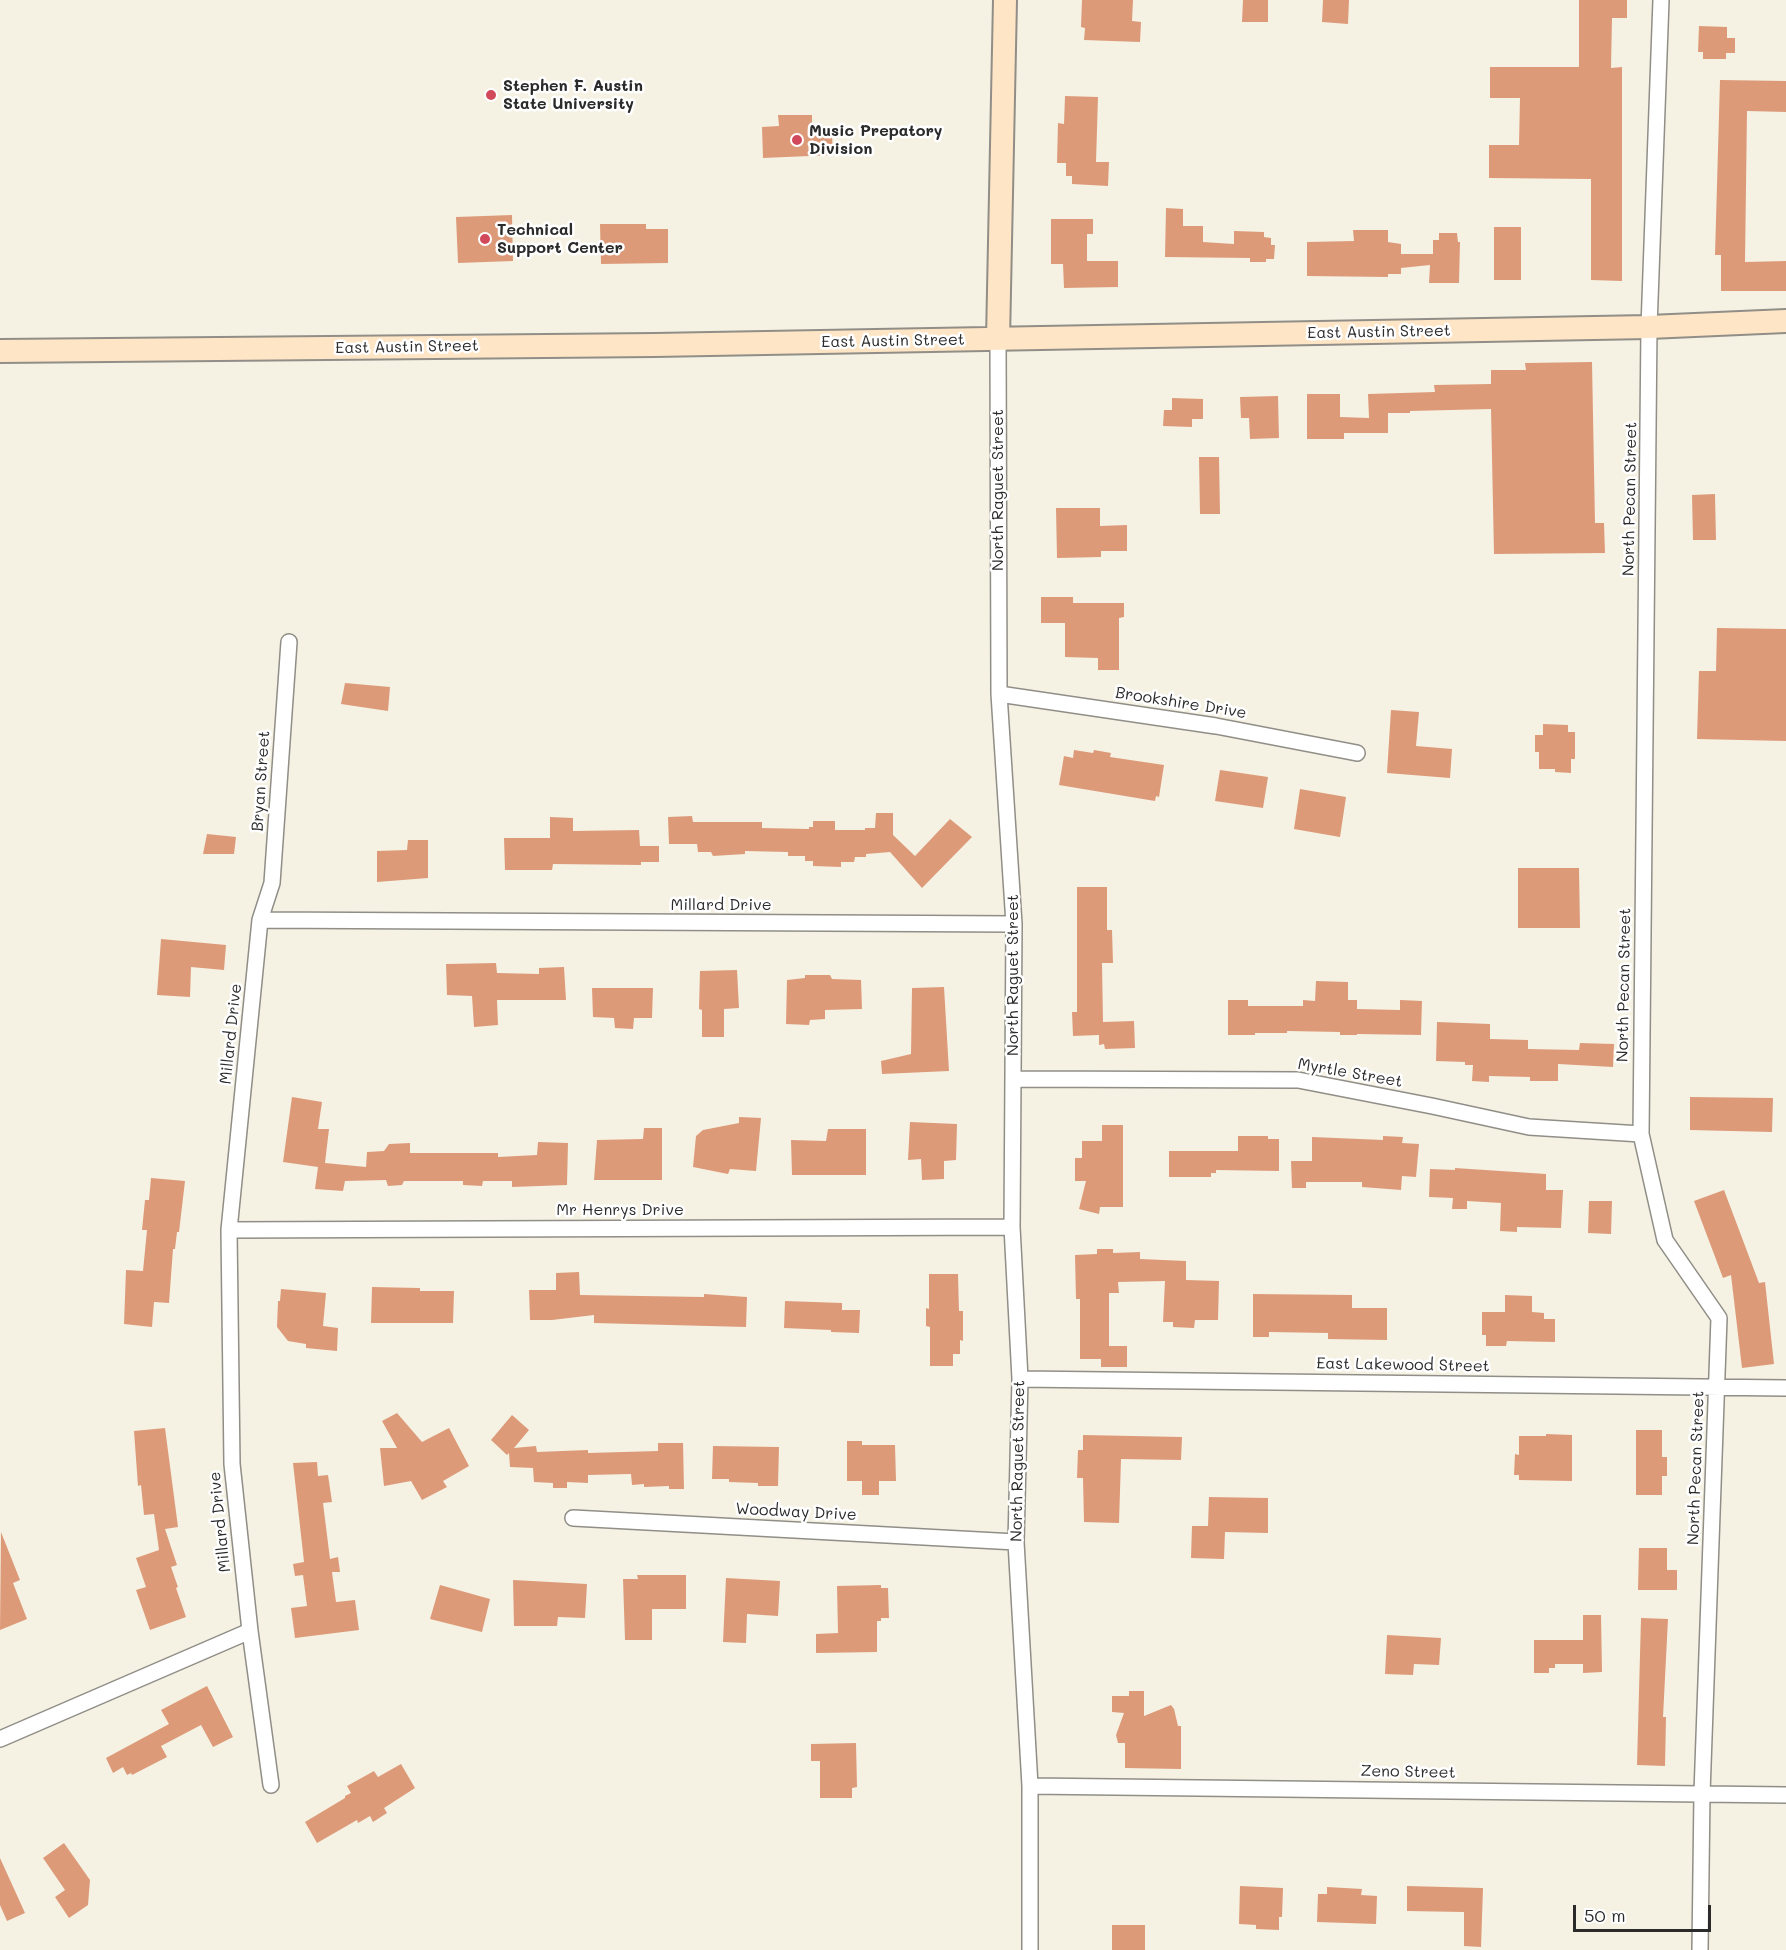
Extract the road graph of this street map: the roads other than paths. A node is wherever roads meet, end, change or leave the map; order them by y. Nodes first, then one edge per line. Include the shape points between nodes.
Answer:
1 (1005, 0) edge
2 (1661, 0) edge
3 (1786, 321) edge
4 (1649, 327) junction
5 (998, 339) junction
6 (0, 351) edge
7 (289, 642) dead end
8 (999, 694) junction
9 (1357, 753) dead end
10 (260, 921) junction
11 (1014, 924) junction
12 (1013, 1078) junction
13 (1641, 1134) junction
14 (1012, 1227) junction
15 (229, 1230) junction
16 (1020, 1379) junction
17 (1717, 1387) junction
18 (1786, 1388) edge
19 (573, 1518) dead end
20 (1016, 1542) junction
21 (250, 1631) junction
22 (0, 1739) edge
23 (271, 1785) dead end
24 (1030, 1786) junction
25 (1702, 1793) junction
26 (1786, 1795) edge
27 (1030, 1950) edge
28 (1701, 1950) edge

1 - 5 main road, North Raguet Street
2 - 4 street, North Pecan Street
3 - 4 main road, East Austin Street
4 - 5 main road, East Austin Street
4 - 13 street, North Pecan Street
5 - 6 main road, East Austin Street
5 - 8 street, North Raguet Street
7 - 10 street, Bryan Street via 272,883
8 - 9 street, Brookshire Drive via 1216,726
8 - 11 street, North Raguet Street
10 - 11 street, Millard Drive
10 - 15 street, Millard Drive
11 - 12 street, North Raguet Street
12 - 13 street, Myrtle Street via 1298,1080 1529,1127
12 - 14 street, North Raguet Street
13 - 17 street, North Pecan Street via 1665,1240 1719,1318
14 - 15 street, Mr Henrys Drive
14 - 16 street, North Raguet Street
15 - 21 street, Millard Drive via 232,1464
16 - 17 street, East Lakewood Street
16 - 20 street, North Raguet Street
17 - 18 street, East Lakewood Street
17 - 25 street, North Pecan Street
19 - 20 street, Woodway Drive
20 - 24 street, North Raguet Street
21 - 22 street
21 - 23 street, Millard Drive
24 - 25 street, Zeno Street
24 - 27 street, North Raguet Street
25 - 26 street, Zeno Street
25 - 28 street, North Pecan Street

